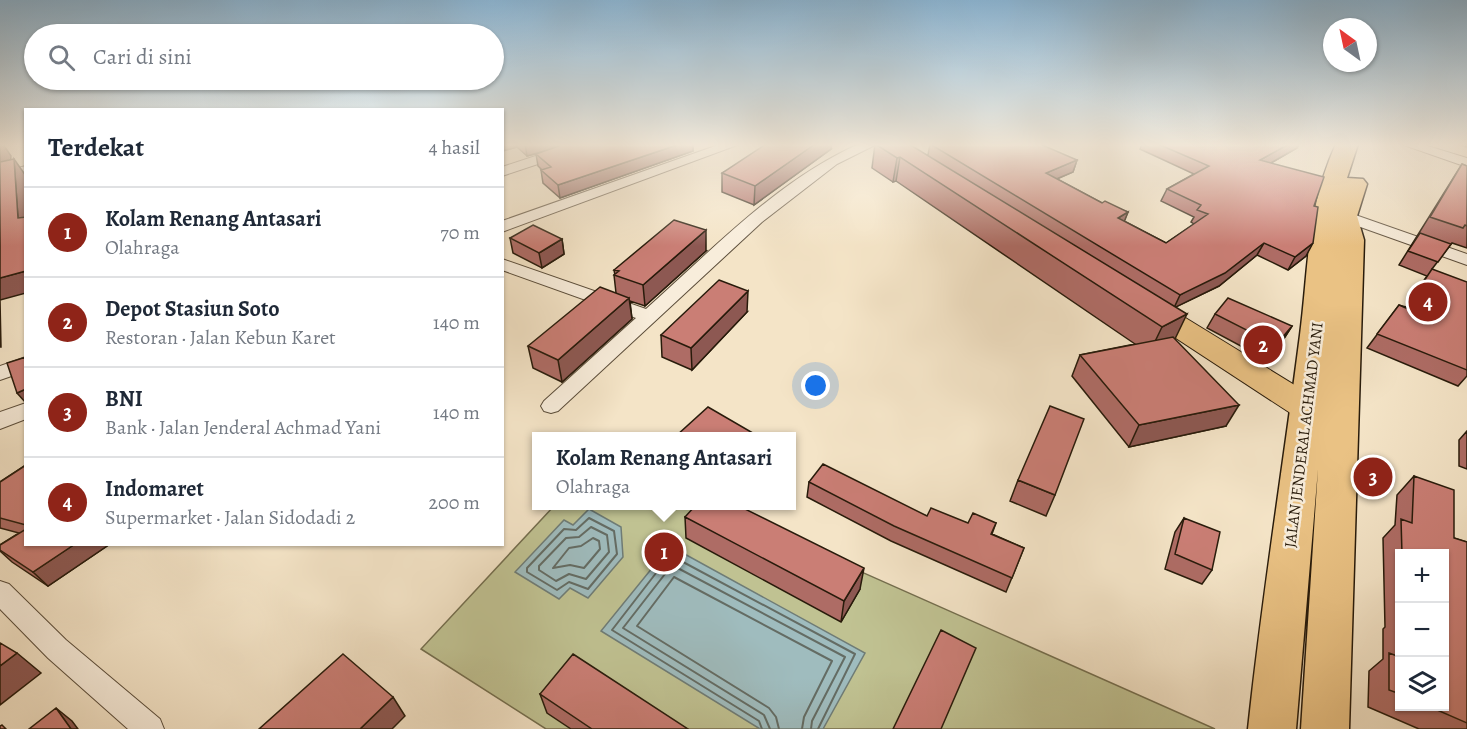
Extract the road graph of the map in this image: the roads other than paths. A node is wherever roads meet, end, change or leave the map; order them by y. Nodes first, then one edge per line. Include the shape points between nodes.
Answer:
1 (638, 178) edge
2 (809, 178) edge
3 (1335, 178) edge
4 (1358, 178) edge
5 (1344, 216) junction
6 (504, 226) edge
7 (1467, 260) edge
8 (504, 265) edge
9 (1118, 288) edge
10 (649, 316) junction
11 (24, 364) edge
12 (0, 373) edge
13 (551, 406) dead end
14 (1307, 408) junction
15 (24, 411) edge
16 (0, 420) edge
17 (0, 592) edge
18 (150, 729) edge
19 (1272, 729) edge
20 (1325, 729) edge

1 - 6 street
2 - 10 street
3 - 14 highway, JALAN JENDERAL ACHMAD YANI via 1323,230
4 - 5 highway
5 - 7 street
5 - 20 highway, JALAN JENDERAL ACHMAD YANI via 1350,240
8 - 10 street
9 - 14 main road
10 - 13 street
11 - 12 street
14 - 19 highway, JALAN JENDERAL ACHMAD YANI via 1282,607
15 - 16 street
17 - 18 street via 57,649

